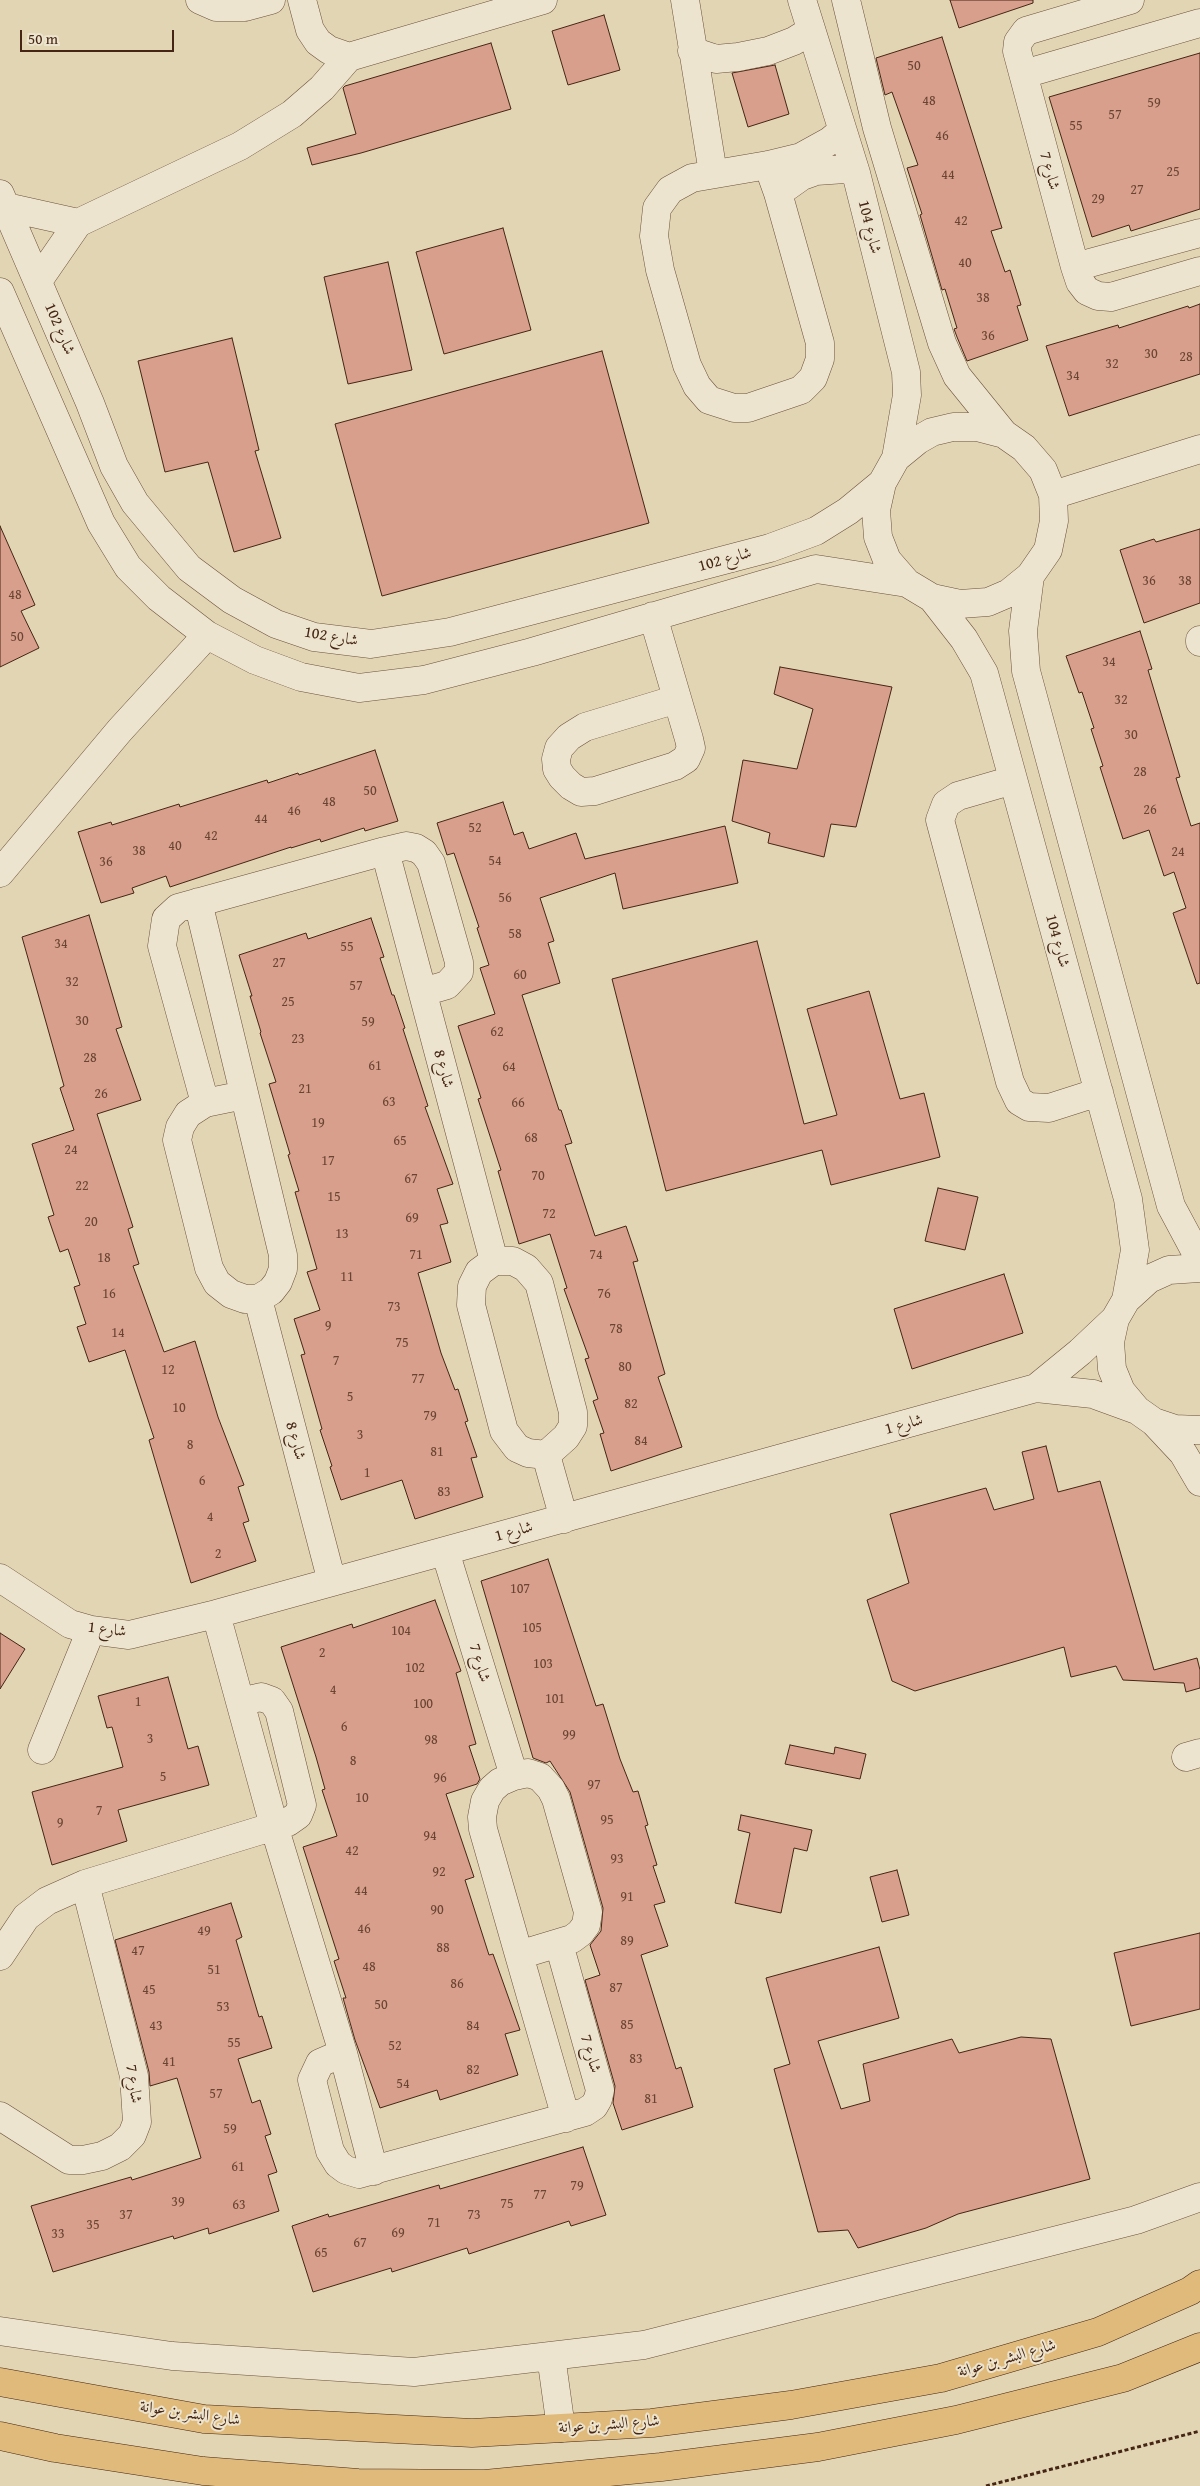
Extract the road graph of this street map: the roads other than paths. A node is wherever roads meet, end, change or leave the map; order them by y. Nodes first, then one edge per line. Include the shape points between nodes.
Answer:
1 (200, 0) edge
2 (271, 0) edge
3 (302, 0) edge
4 (543, 0) edge
5 (685, 0) edge
6 (802, 0) edge
7 (846, 0) edge
8 (1130, 0) edge
9 (1200, 23) edge
10 (810, 31) junction
11 (692, 51) junction
12 (349, 57) junction
13 (1024, 74) junction
14 (842, 132) junction
15 (768, 165) junction
16 (714, 173) junction
17 (856, 173) junction
18 (778, 193) junction
19 (3, 201) edge
20 (78, 223) junction
21 (1200, 233) edge
22 (1074, 267) junction
23 (1200, 272) edge
24 (38, 281) junction
25 (0, 292) edge
26 (90, 403) junction
27 (58, 424) junction
28 (1004, 434) junction
29 (1200, 449) edge
30 (896, 458) junction
31 (882, 483) junction
32 (1052, 495) junction
33 (1030, 576) junction
34 (907, 583) junction
35 (932, 598) junction
36 (521, 615) junction
37 (653, 616) junction
38 (207, 635) junction
39 (532, 652) junction
40 (677, 699) junction
41 (1013, 780) junction
42 (385, 852) junction
43 (0, 873) edge
44 (198, 902) junction
45 (423, 992) junction
46 (1099, 1092) junction
47 (244, 1095) junction
48 (204, 1103) junction
49 (1200, 1254) edge
50 (494, 1261) junction
51 (1200, 1268) edge
52 (258, 1299) junction
53 (1121, 1309) junction
54 (1036, 1388) junction
55 (1146, 1416) junction
56 (1200, 1430) edge
57 (546, 1455) junction
58 (1200, 1482) edge
59 (564, 1519) junction
60 (445, 1551) junction
61 (0, 1578) edge
62 (332, 1582) junction
63 (216, 1614) junction
64 (92, 1630) junction
65 (240, 1702) junction
66 (42, 1750) dead end
67 (514, 1776) junction
68 (274, 1826) junction
69 (85, 1884) junction
70 (559, 1944) junction
71 (519, 1955) junction
72 (0, 1956) edge
73 (343, 2053) junction
74 (0, 2116) edge
75 (566, 2118) junction
76 (374, 2171) junction
77 (1200, 2197) edge
78 (1200, 2284) edge
79 (0, 2331) edge
80 (1200, 2347) edge
81 (551, 2356) junction
82 (0, 2382) edge
83 (560, 2428) junction
84 (0, 2436) edge

1 - 2 street via 216,7 245,7
3 - 12 street via 310,30 318,42
4 - 12 street
5 - 11 street
6 - 10 street, شارع 104
7 - 28 street via 878,128 942,343 957,376
8 - 13 street, شارع 7 via 1026,31 1018,42 1017,51
9 - 13 street
10 - 11 street via 768,51 738,57 716,59
10 - 14 street, شارع 104
11 - 16 street
12 - 20 street via 322,88 292,114 247,142
13 - 22 street, شارع 7
14 - 15 street via 801,157
14 - 17 street, شارع 104
15 - 16 street
15 - 18 street
16 - 18 street via 692,178 670,190 657,208 654,236 660,270 687,365 697,386 709,400 722,406 748,408 801,390 813,378 820,359 820,343
17 - 18 street via 845,169 816,171 802,176
17 - 30 street, شارع 104 via 906,372 907,395
19 - 20 street
19 - 24 street, شارع 102
20 - 24 street
21 - 22 street
22 - 23 street, شارع 7 via 1087,291 1111,297
24 - 26 street, شارع 102
25 - 27 street, شارع 102
26 - 27 street via 92,412 83,427 65,429
26 - 36 street, شارع 102 via 114,466 135,503 164,540 189,568 232,600 276,624 314,637 371,644 450,632
27 - 38 street, شارع 102 via 101,523 128,567 159,598
28 - 30 street via 977,427 953,427 932,432
28 - 32 street via 1024,448 1043,470
29 - 32 street
30 - 31 street
31 - 34 street via 876,510 878,537 887,560
31 - 36 street, شارع 102 via 848,511 816,531 770,548
32 - 33 street via 1054,521 1048,550
33 - 35 street via 1009,593 988,602 960,604
33 - 49 street via 1024,632 1026,670 1171,1206 1194,1249
34 - 35 street
34 - 37 street, شارع 102 via 816,569
35 - 41 street, شارع 104 via 964,639 984,673
36 - 39 street via 518,635 521,643
37 - 39 street, شارع 102
37 - 40 street
38 - 39 street, شارع 102 via 255,660 301,677 359,688 424,680
38 - 43 street via 120,730
40 - 40 street via 577,732 559,748 557,769 562,777 581,792 595,791 675,766 686,759 691,748
41 - 46 street, شارع 104
41 - 46 street via 958,796 946,804 940,820 1010,1082 1019,1101 1029,1107 1049,1108
42 - 44 street
42 - 45 street, شارع 8
42 - 45 street via 406,846 416,848 431,863 458,962 459,972 453,981
44 - 47 street
44 - 48 street via 178,908 166,919 162,946
45 - 50 street, شارع 8
46 - 53 street, شارع 104 via 1128,1199 1135,1250
47 - 48 street
47 - 52 street via 283,1254 278,1282
48 - 52 street via 188,1114 177,1140 209,1268 217,1283 231,1294
50 - 57 street via 479,1272 472,1286 471,1305 504,1431 517,1448 528,1454
50 - 57 street via 513,1261 526,1268 539,1284 573,1412 573,1426
51 - 53 street, شارع 1 via 1169,1270 1149,1280
52 - 62 street, شارع 8
53 - 54 street, شارع 1 via 1080,1352
53 - 55 street, شارع 104 via 1110,1342 1112,1369 1121,1391
54 - 55 street, شارع 1 via 1093,1394
54 - 59 street, شارع 1
55 - 56 street, شارع 1 via 1175,1429
55 - 58 street via 1183,1453
57 - 59 street
59 - 60 street, شارع 1
60 - 62 street, شارع 1
60 - 67 street, شارع 7
61 - 64 street, شارع 1 via 70,1624
62 - 63 street, شارع 1
63 - 64 street, شارع 1 via 129,1635
63 - 65 street
64 - 66 street
65 - 68 street
65 - 68 street via 262,1697 272,1701 279,1711 302,1806 288,1822
67 - 70 street via 528,1773 540,1777 551,1789 588,1912 586,1925 580,1933
67 - 71 street via 492,1789 485,1801 482,1817
68 - 69 street
68 - 73 street
69 - 72 street via 36,1908 26,1917
69 - 74 street, شارع 7 via 134,2076 138,2122 132,2135 120,2147 102,2156 69,2160
70 - 71 street
70 - 75 street, شارع 7 via 600,2090 594,2106
71 - 75 street
73 - 76 street
73 - 76 street, شارع 7 via 320,2063 312,2080 330,2152 346,2170 359,2174
75 - 76 street, شارع 7
77 - 81 street via 1136,2220 644,2345
78 - 83 main road, شارع البشر بن عوانة via 1098,2332 941,2378 791,2405 652,2423
79 - 81 street via 172,2356 414,2372
80 - 84 main road via 1123,2378 956,2420 818,2447 486,2484 358,2483 203,2470 55,2448
81 - 83 street
82 - 83 main road, شارع البشر بن عوانة via 204,2419 472,2433

